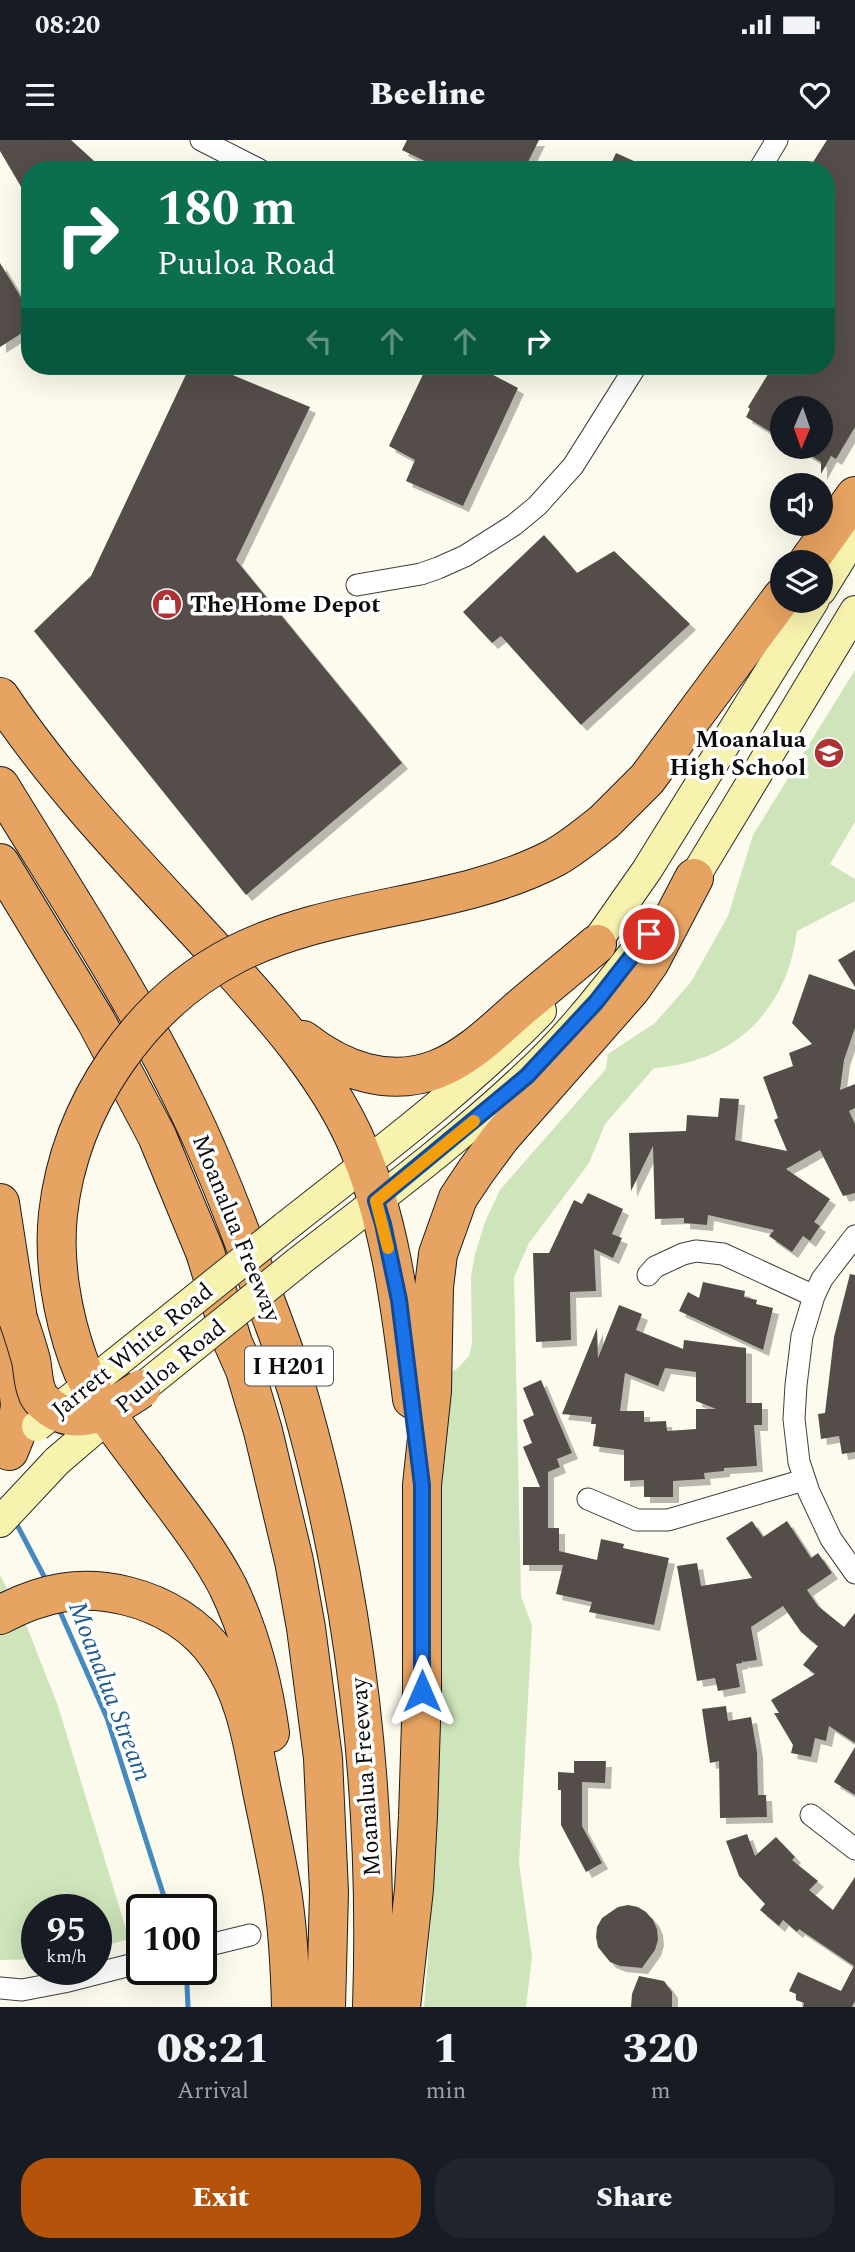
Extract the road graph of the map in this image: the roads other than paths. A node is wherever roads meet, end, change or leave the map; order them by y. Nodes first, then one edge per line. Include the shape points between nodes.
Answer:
1 (201, 140) edge
2 (777, 140) edge
3 (242, 161) edge
4 (764, 161) edge
5 (630, 375) edge
6 (855, 496) edge
7 (855, 535) edge
8 (817, 550) edge
9 (833, 571) edge
10 (357, 585) dead end
11 (855, 611) edge
12 (770, 613) edge
13 (806, 613) edge
14 (0, 697) edge
15 (0, 786) edge
16 (0, 863) edge
17 (694, 878) junction
18 (0, 910) edge
19 (597, 944) junction
20 (255, 996) junction
21 (365, 1165) junction
22 (376, 1201) junction
23 (0, 1203) edge
24 (855, 1236) edge
25 (648, 1275) dead end
26 (814, 1296) junction
27 (19, 1319) junction
28 (233, 1343) junction
29 (141, 1389) junction
30 (46, 1418) junction
31 (4, 1455) edge
32 (804, 1480) junction
33 (422, 1485) junction
34 (588, 1499) dead end
35 (0, 1522) edge
36 (855, 1573) edge
37 (0, 1615) edge
38 (811, 1815) dead end
39 (855, 1849) edge
40 (282, 1892) junction
41 (250, 1935) dead end
42 (217, 1943) edge
43 (126, 1966) edge
44 (0, 1988) edge
45 (290, 2007) edge
46 (326, 2007) edge
47 (372, 2007) edge
48 (401, 2007) edge

1 - 3 street
2 - 4 street
5 - 10 street via 573,466 514,525 438,568
6 - 8 highway
7 - 9 main road
11 - 17 main road, Puuloa Road
12 - 40 highway, bridge via 647,779 605,821 556,857 506,878 290,931 236,954 169,1001 128,1045 110,1069 81,1126 62,1187 57,1243 70,1331 87,1381 208,1554 227,1586 252,1648 276,1776
13 - 19 main road
14 - 20 highway via 76,795
15 - 47 highway, Moanalua Freeway / I H201 via 149,1034 187,1106 241,1231 299,1399 326,1496 361,1692 372,1823
16 - 28 highway, Moanalua Freeway / I H201 via 96,1021 157,1136 205,1252
17 - 22 main road, Puuloa Road via 596,1002 527,1076
17 - 33 highway via 637,981 501,1137 458,1198 438,1254 433,1287 432,1391
18 - 28 highway via 41,970 127,1119
19 - 20 highway via 460,1057 437,1069 400,1076 378,1076 343,1066 303,1040
19 - 21 main road via 509,1045
20 - 21 highway via 328,1088
21 - 22 highway
21 - 30 main road, Jarrett White Road, bridge
22 - 29 main road, Puuloa Road, bridge
22 - 33 highway via 399,1300
23 - 27 highway
24 - 26 street
25 - 26 street via 683,1254 723,1254
26 - 32 street via 802,1336 794,1419
27 - 30 highway, bridge via 37,1392 46,1404
27 - 31 highway via 16,1364 20,1406 15,1436
28 - 46 highway, Moanalua Freeway / I H201 via 245,1370 280,1498 313,1679 328,1851
29 - 30 highway, bridge via 101,1412
29 - 35 main road, Puuloa Road, bridge via 57,1461
30 - 31 main road, Jarrett White Road
32 - 34 street via 668,1520 637,1520
32 - 36 street via 831,1539
33 - 48 highway via 418,1816
37 - 40 highway via 53,1593 92,1590 120,1594 152,1603 179,1618 218,1655 245,1714
38 - 39 street
40 - 45 highway
41 - 42 street
43 - 44 street via 22,1990

